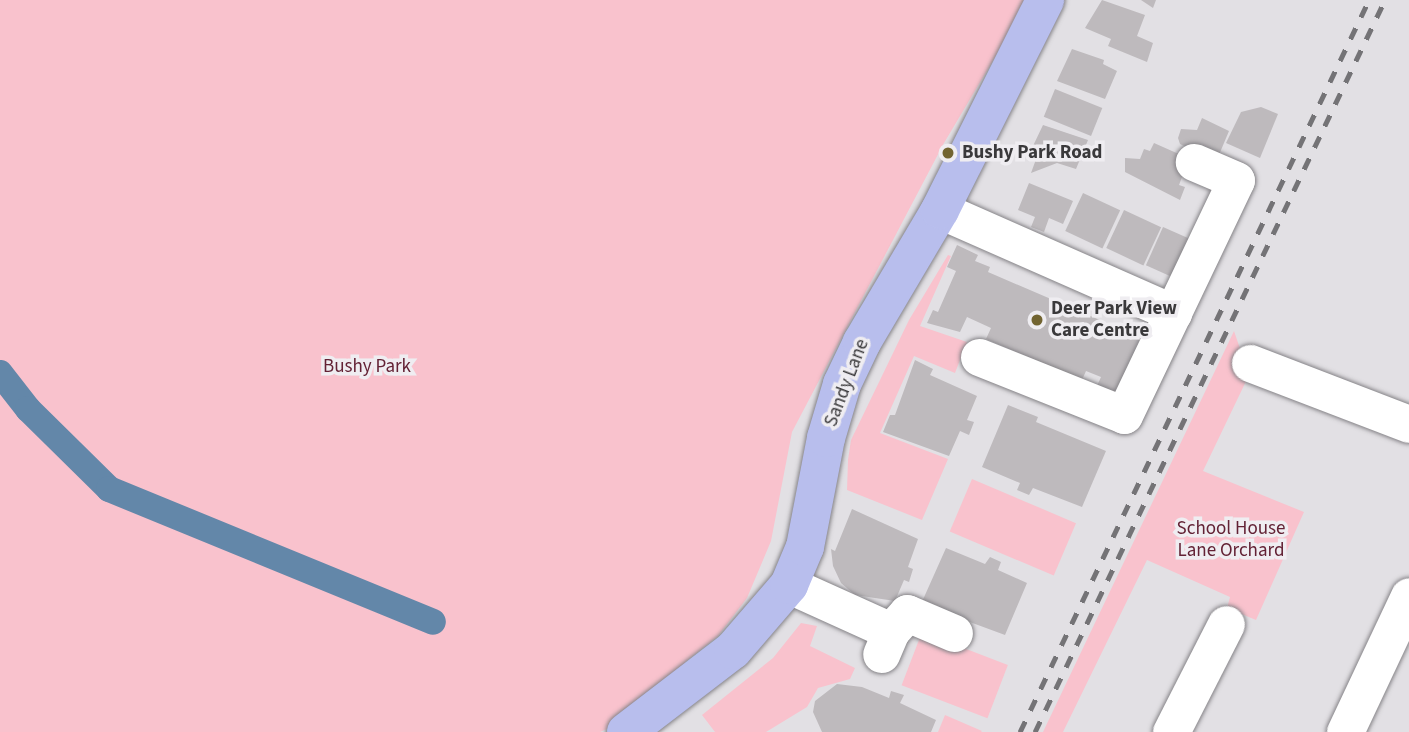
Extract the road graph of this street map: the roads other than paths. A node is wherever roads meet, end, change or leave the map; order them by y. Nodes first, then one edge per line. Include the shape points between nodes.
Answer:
1 (1045, 0) edge
2 (1194, 162) dead end
3 (940, 210) junction
4 (1173, 313) junction
5 (979, 357) dead end
6 (1250, 363) dead end
7 (1409, 424) edge
8 (789, 585) junction
9 (1409, 596) edge
10 (1226, 624) dead end
11 (954, 633) dead end
12 (626, 732) edge
13 (1171, 732) edge
14 (1345, 732) edge

1 - 3 main road, Sandy Lane
2 - 4 street via 1236,180
3 - 4 street
3 - 8 main road, Sandy Lane via 862,341 842,384 826,438 805,548
4 - 5 street via 1124,415
6 - 7 street
8 - 11 street via 886,643 907,613
8 - 12 main road, Sandy Lane via 733,650
9 - 14 street
10 - 13 street

